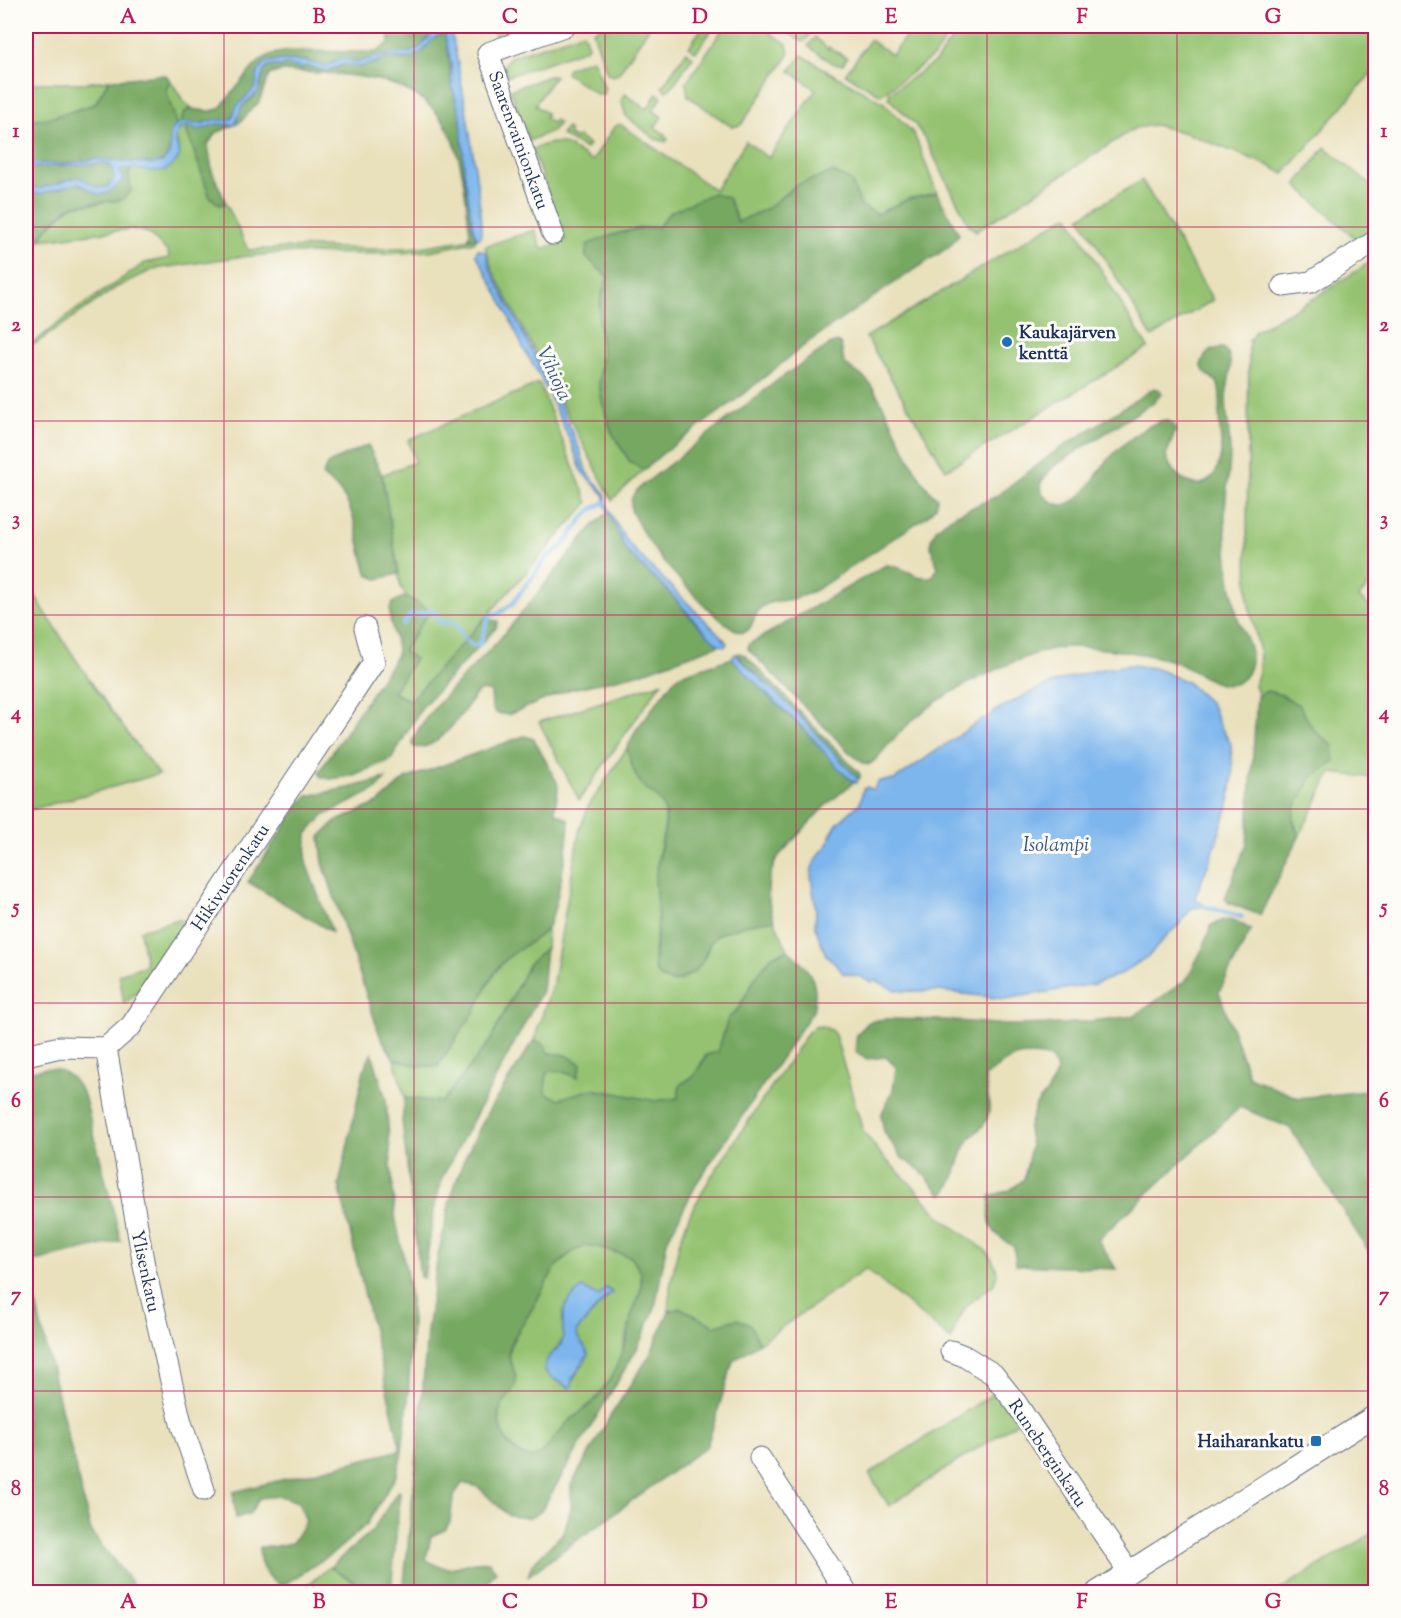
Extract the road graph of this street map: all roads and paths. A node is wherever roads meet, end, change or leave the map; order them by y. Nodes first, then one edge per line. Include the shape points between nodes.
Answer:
1 (564, 26) edge
2 (554, 234) dead end
3 (1376, 241) edge
4 (1283, 286) dead end
5 (365, 628) dead end
6 (106, 1048) junction
7 (26, 1055) edge
8 (951, 1352) dead end
9 (1376, 1415) edge
10 (760, 1458) dead end
11 (204, 1490) dead end
12 (1129, 1572) junction
13 (846, 1593) edge
14 (1097, 1593) edge

1 - 2 street, Saarenvainionkatu via 488,53
3 - 4 street via 1311,282
5 - 6 street, Hikivuorenkatu via 374,662 131,1026
6 - 7 street via 60,1047
6 - 11 street, Ylisenkatu via 144,1266 181,1423
8 - 12 street, Runeberginkatu via 987,1369 999,1381
9 - 12 street
10 - 13 street
12 - 14 street

